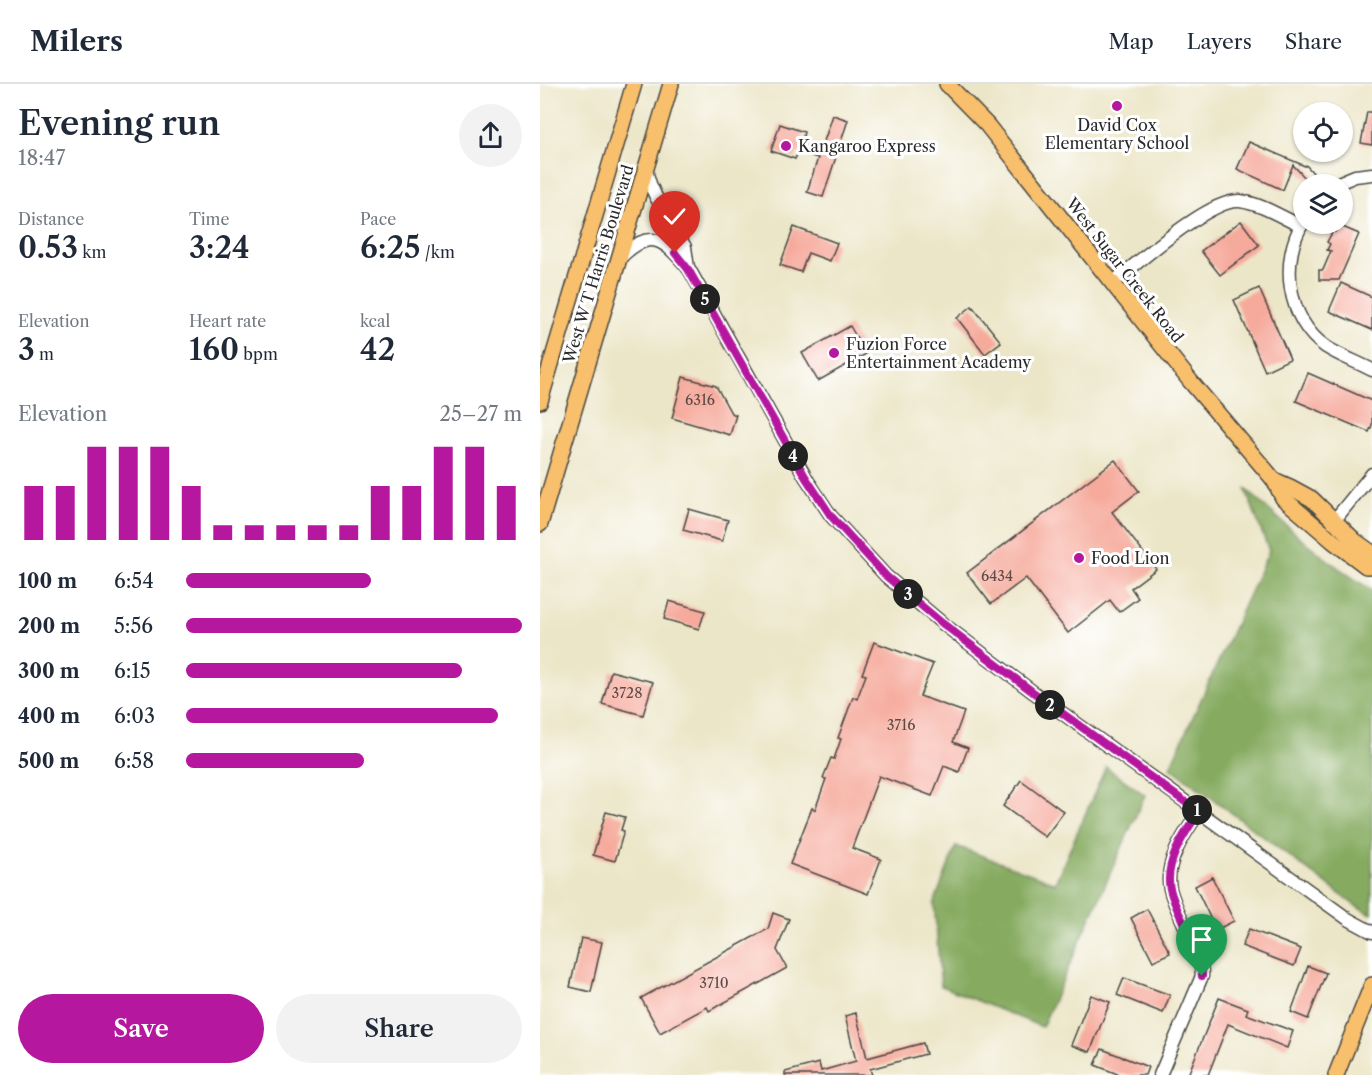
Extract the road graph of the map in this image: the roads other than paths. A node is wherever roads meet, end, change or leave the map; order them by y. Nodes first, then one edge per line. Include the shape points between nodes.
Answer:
1 (634, 84) edge
2 (670, 84) edge
3 (947, 84) edge
4 (645, 168) junction
5 (1372, 174) edge
6 (1353, 177) edge
7 (1293, 219) edge
8 (1297, 234) edge
9 (619, 259) junction
10 (688, 269) junction
11 (1112, 283) junction
12 (1372, 370) edge
13 (540, 401) edge
14 (1372, 474) edge
15 (1274, 480) junction
16 (1333, 522) junction
17 (540, 524) edge
18 (1372, 553) edge
19 (1372, 566) edge
20 (1199, 812) junction
21 (1372, 932) edge
22 (1372, 985) edge
23 (1160, 1075) edge
24 (1336, 1075) edge

1 - 13 main road, West W T Harris Boulevard
2 - 4 main road, West W T Harris Boulevard
3 - 11 main road, West Sugar Creek Road via 987,125
4 - 9 main road, West W T Harris Boulevard
4 - 10 street via 656,196 686,247
5 - 6 street
7 - 11 street via 1237,201 1215,206
8 - 12 street via 1290,265 1295,308 1325,346
9 - 10 street via 636,243 657,241
9 - 17 main road, West W T Harris Boulevard
10 - 20 street via 806,478 831,516 886,576 1033,692
11 - 15 main road, West Sugar Creek Road via 1224,424
14 - 16 street
15 - 16 main road, West Sugar Creek Road via 1312,500
15 - 19 main road, West Sugar Creek Road via 1283,498 1333,541 1366,566
16 - 18 main road, West Sugar Creek Road
20 - 21 street
20 - 23 street via 1179,846 1169,877 1177,907 1199,957 1202,976
22 - 24 main road

